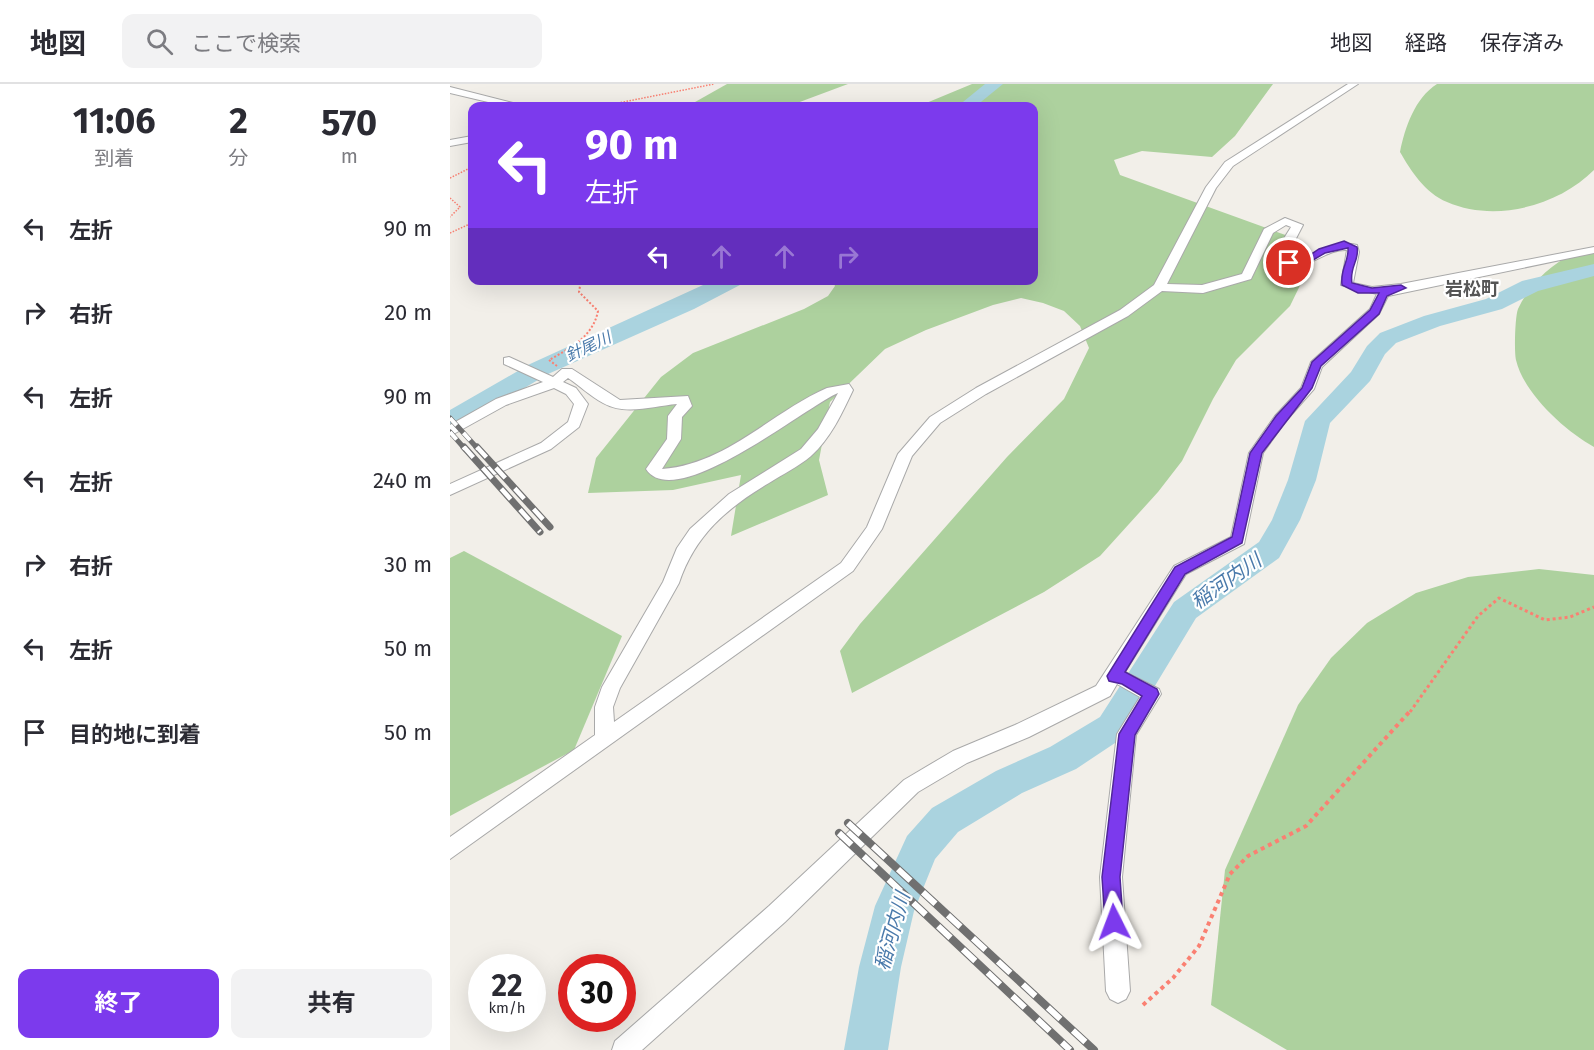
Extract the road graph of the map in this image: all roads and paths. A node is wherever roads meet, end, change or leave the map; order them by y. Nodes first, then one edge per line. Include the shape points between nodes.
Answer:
1 (714, 84) edge
2 (1354, 84) edge
3 (450, 90) edge
4 (498, 102) edge
5 (623, 102) edge
6 (468, 140) edge
7 (450, 143) edge
8 (468, 169) edge
9 (450, 178) edge
10 (450, 198) edge
11 (450, 217) edge
12 (468, 225) edge
13 (450, 233) edge
14 (1594, 250) edge
15 (580, 285) edge
16 (1159, 287) junction
17 (1401, 288) junction
18 (549, 360) dead end
19 (509, 361) dead end
20 (552, 382) junction
21 (450, 430) edge
22 (450, 490) edge
23 (1594, 607) edge
24 (1120, 677) junction
25 (605, 738) junction
26 (450, 849) edge
27 (1118, 991) dead end
28 (1143, 1005) dead end
29 (624, 1050) edge

1 - 5 path
2 - 16 street via 1229,164 1211,187
3 - 4 street
6 - 7 street
8 - 9 path
10 - 11 path via 460,207
12 - 13 path
14 - 17 street
15 - 18 path via 579,292 598,311 598,317 579,342
16 - 17 street via 1203,289 1247,276 1268,231 1285,221 1297,225 1284,252 1289,263 1303,264 1322,251 1344,244 1353,247 1354,253 1345,272 1347,285 1372,291
16 - 25 street via 1124,313 935,420 905,454 874,528 847,567
17 - 24 street via 1383,294 1375,311 1316,365 1307,388 1256,453 1238,540 1180,570
19 - 20 street
20 - 21 street via 501,402
20 - 22 street via 571,391 580,404 574,424 546,447
20 - 25 street via 567,372 612,402 629,405 682,399 685,406 675,416 674,439 653,469 658,474 677,474 716,462 818,397 838,388 846,390 831,422 806,452 728,501 697,528 675,566 666,592 611,687 604,707
23 - 28 path via 1567,619 1541,619 1499,598 1478,615 1417,704 1306,826 1248,856 1230,873 1199,946 1173,978
24 - 27 street via 1152,694 1127,734 1125,746 1111,877
24 - 29 street via 1103,691 960,757 911,786 777,914
25 - 26 street

